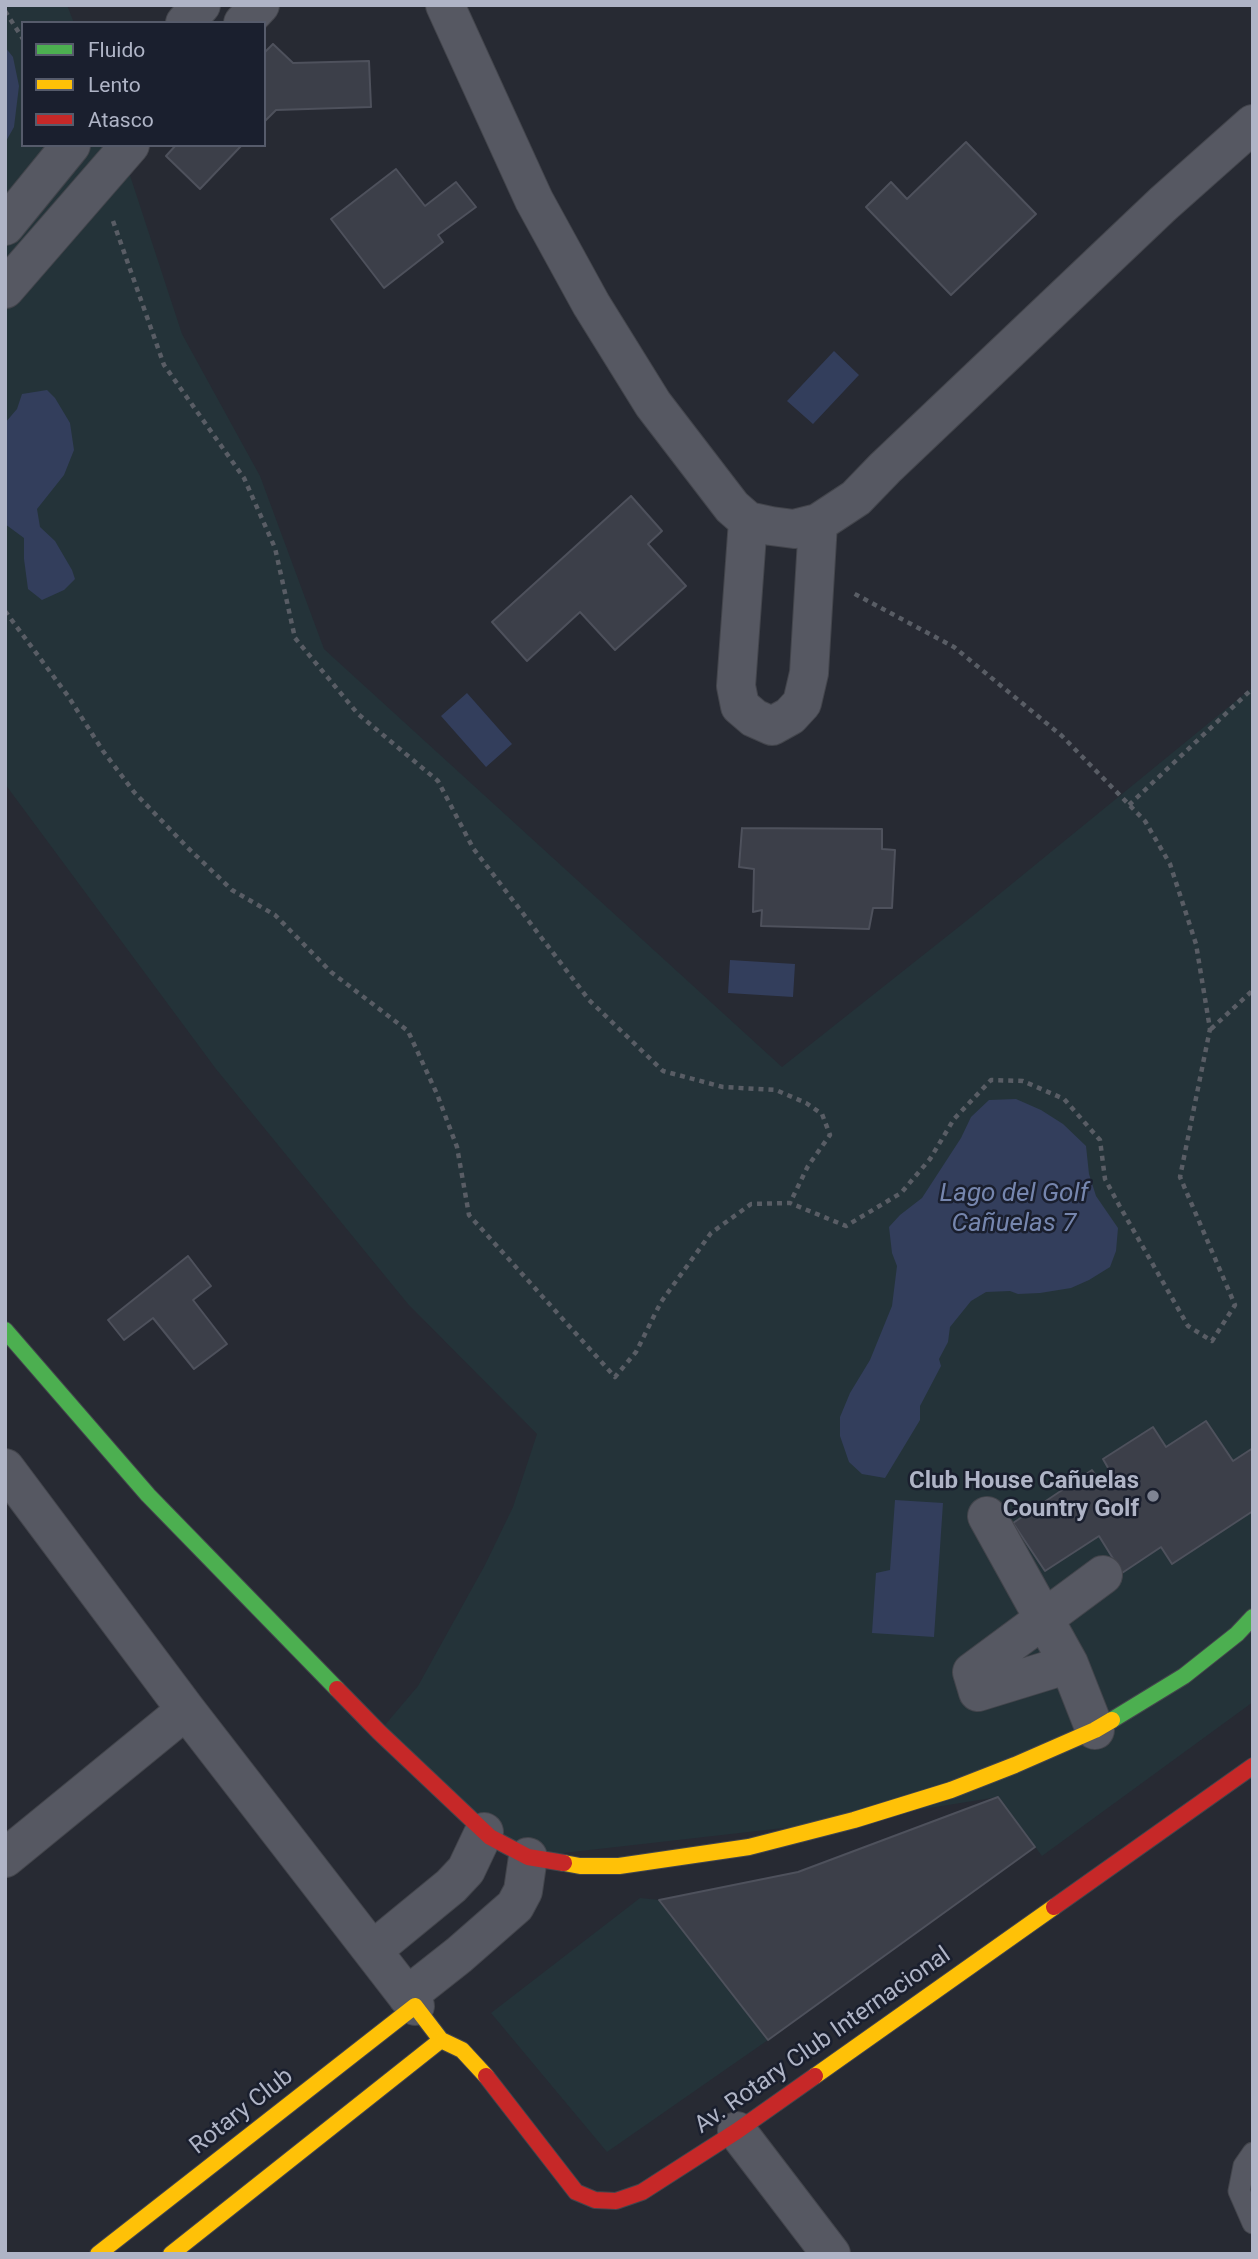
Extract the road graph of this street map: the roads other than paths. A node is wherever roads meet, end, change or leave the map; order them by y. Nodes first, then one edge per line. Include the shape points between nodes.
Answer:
1 (201, 5) edge
2 (260, 5) edge
3 (445, 5) edge
4 (187, 21) edge
5 (245, 21) edge
6 (1253, 124) edge
7 (69, 147) edge
8 (128, 147) edge
9 (5, 226) edge
10 (5, 289) edge
11 (748, 521) junction
12 (818, 523) junction
13 (5, 1329) edge
14 (10, 1483) edge
15 (988, 1516) dead end
16 (1103, 1575) dead end
17 (1253, 1617) edge
18 (1044, 1620) junction
19 (1069, 1664) junction
20 (186, 1710) junction
21 (1095, 1730) junction
22 (1253, 1766) edge
23 (484, 1832) junction
24 (528, 1857) junction
25 (5, 1858) edge
26 (373, 1950) junction
27 (411, 2001) junction
28 (441, 2040) junction
29 (737, 2131) junction
30 (1253, 2154) edge
31 (1253, 2222) edge
32 (98, 2254) edge
33 (171, 2254) edge
34 (831, 2254) edge

1 - 4 street
2 - 5 street
3 - 11 street via 534,200 591,304 653,404 732,507
6 - 12 street via 856,498
7 - 9 street
8 - 10 street
11 - 12 street via 794,529
11 - 12 street via 736,686 740,706 772,726 802,703 809,673
13 - 23 main road via 148,1496 379,1732
14 - 20 street
15 - 18 street
16 - 18 street
17 - 21 main road via 1184,1676
18 - 19 street
18 - 19 street via 971,1672 978,1692
19 - 21 street
20 - 25 street
20 - 26 street
21 - 24 main road via 951,1790 749,1847 618,1866 580,1866
22 - 29 main road, Av. Rotary Club Internacional
23 - 24 main road
23 - 26 street via 466,1870 451,1886
24 - 27 street via 523,1891 515,1906
26 - 27 street
27 - 28 main road
27 - 32 main road, Rotary Club
28 - 29 main road, Av. Rotary Club Internacional via 463,2050 475,2062 576,2192 595,2200 616,2201 642,2192
28 - 33 main road
29 - 34 street
30 - 31 lane via 1244,2166 1239,2190

